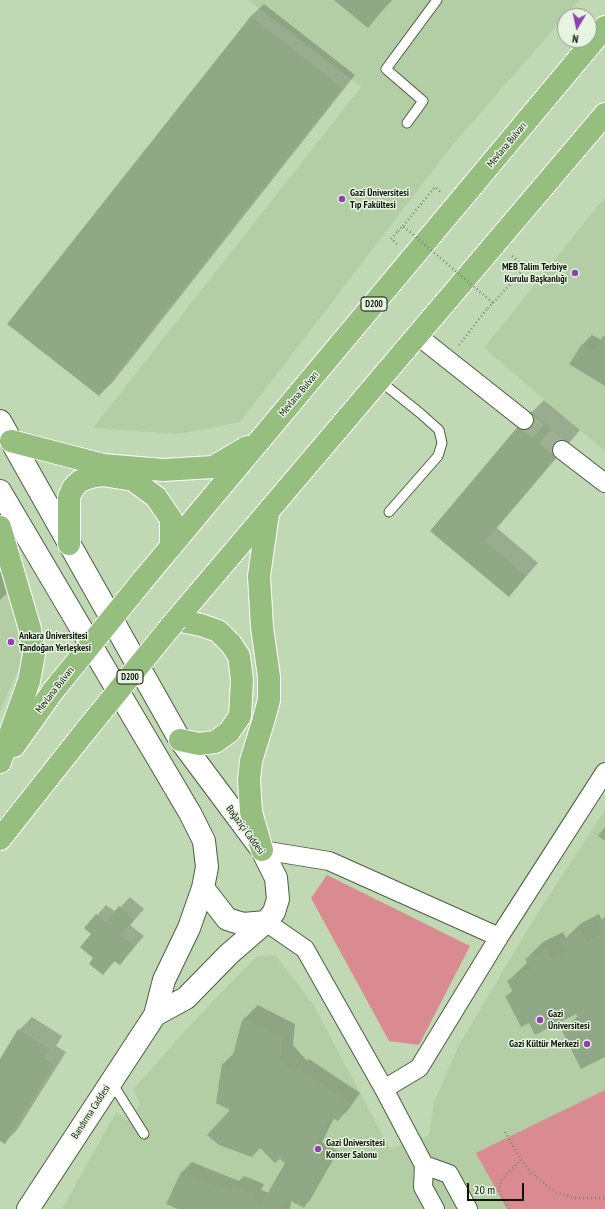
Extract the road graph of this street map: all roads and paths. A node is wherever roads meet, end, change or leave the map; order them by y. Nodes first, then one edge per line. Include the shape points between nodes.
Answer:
1 (437, 0) edge
2 (605, 27) edge
3 (605, 114) edge
4 (407, 123) dead end
5 (428, 196) dead end
6 (403, 226) junction
7 (398, 231) dead end
8 (497, 242) junction
9 (493, 303) junction
10 (418, 336) junction
11 (448, 359) junction
12 (380, 381) junction
13 (524, 420) tunnel mouth
14 (0, 421) edge
15 (263, 437) junction
16 (11, 441) junction
17 (562, 450) tunnel mouth
18 (605, 483) edge
19 (0, 491) edge
20 (389, 512) dead end
21 (268, 513) junction
22 (0, 527) edge
23 (69, 544) junction
24 (171, 547) junction
25 (176, 620) junction
26 (180, 740) junction
27 (0, 763) edge
28 (605, 772) edge
29 (0, 839) edge
30 (262, 850) junction
31 (203, 888) junction
32 (266, 922) junction
33 (499, 937) junction
34 (155, 1015) junction
35 (111, 1082) junction
36 (384, 1089) junction
37 (505, 1132) dead end
38 (144, 1134) dead end
39 (521, 1160) junction
40 (424, 1165) junction
41 (605, 1198) edge
42 (28, 1209) edge
43 (435, 1209) edge
44 (468, 1209) edge
45 (509, 1209) edge

1 - 4 lane via 386,69 424,101
2 - 15 highway, Mevlana Bulvarı / D200
3 - 8 highway, D200
5 - 6 path
6 - 7 path, bridge
6 - 9 path, bridge
8 - 9 path via 524,268
8 - 10 highway, D200
9 - 11 path, bridge
10 - 11 street
10 - 12 highway, D200
11 - 13 street
12 - 20 lane via 439,430 442,443 438,456
12 - 21 highway, D200
14 - 16 main road, Boğaziçi Caddesi
15 - 16 highway via 213,467 163,470 103,464
15 - 24 highway, Mevlana Bulvarı / D200
16 - 23 main road, Boğaziçi Caddesi
17 - 18 street
19 - 31 main road via 190,813 204,841 207,867
21 - 25 highway, D200
21 - 30 highway via 260,576 262,627 269,677 268,700 264,722 251,761 249,780 251,812
22 - 27 highway via 30,629 34,654 29,681
23 - 24 highway via 69,497 73,488 80,481 103,475 133,480 156,497 171,519
23 - 26 main road, Boğaziçi Caddesi
24 - 27 highway, Mevlana Bulvarı / D200, bridge via 53,691
25 - 26 highway via 218,631 239,656 242,680 240,716 229,732 215,742 199,744
25 - 29 highway, D200, bridge
26 - 30 main road, Boğaziçi Caddesi
28 - 33 street
30 - 32 main road, Boğaziçi Caddesi via 276,878 278,899 274,912
30 - 33 street via 329,861
31 - 32 main road via 227,919 242,924
31 - 34 main road, Bandırma Caddesi via 189,928 164,980
32 - 34 main road, Bandırma Caddesi via 186,998
32 - 36 street via 305,949
33 - 36 street via 419,1068
34 - 35 main road, Bandırma Caddesi
35 - 38 lane
35 - 42 main road, Bandırma Caddesi
36 - 40 street
37 - 39 path
39 - 41 path via 538,1179 557,1193 576,1198
39 - 45 path via 502,1179 500,1186 499,1192
40 - 43 street via 422,1187
40 - 44 street via 449,1174

